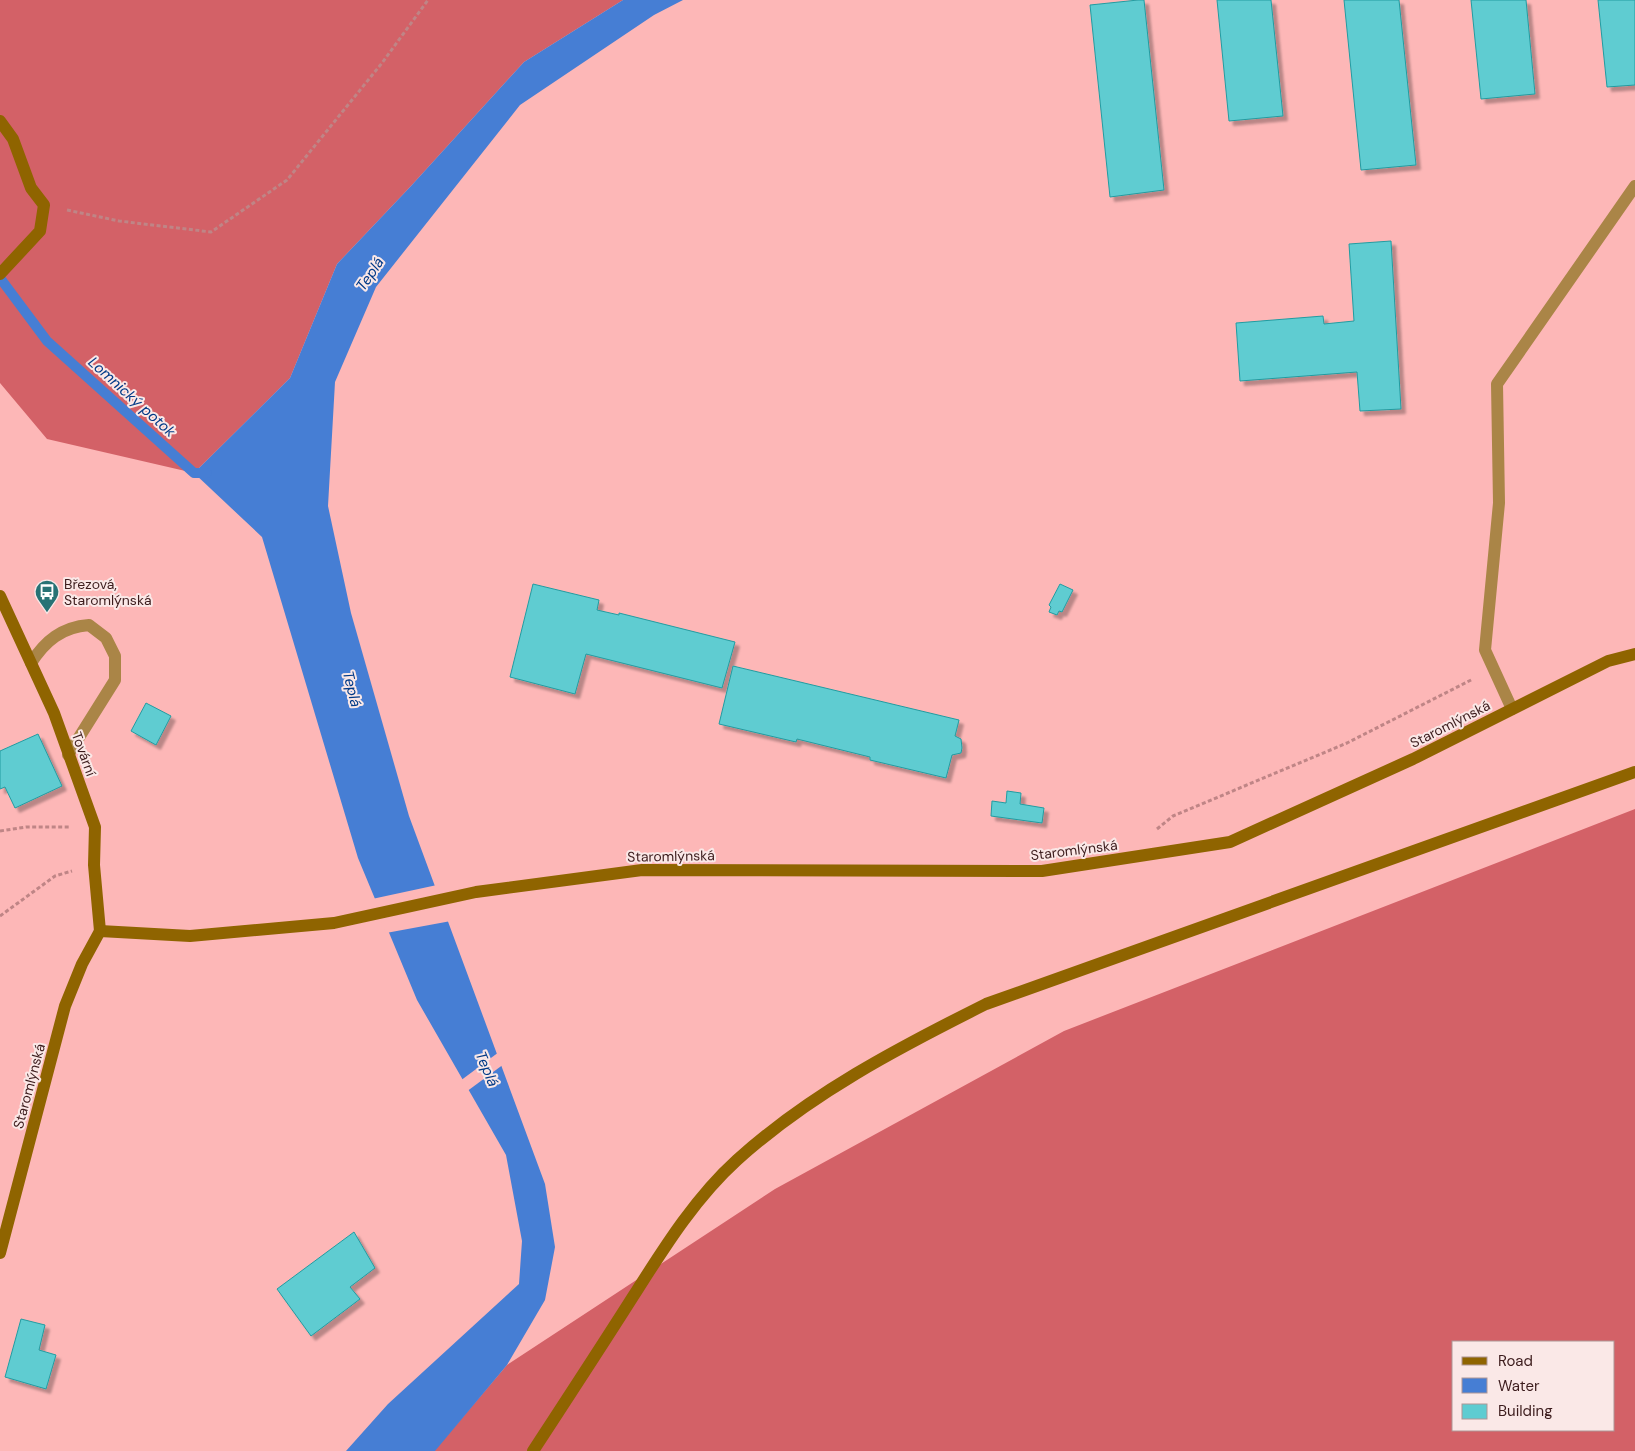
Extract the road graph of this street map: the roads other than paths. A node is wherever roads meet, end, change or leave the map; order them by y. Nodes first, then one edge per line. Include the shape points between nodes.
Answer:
1 (0, 121) edge
2 (1635, 186) edge
3 (0, 274) edge
4 (0, 596) edge
5 (1635, 654) edge
6 (31, 663) junction
7 (1512, 710) junction
8 (68, 755) junction
9 (1635, 772) edge
10 (100, 931) junction
11 (0, 1253) edge
12 (534, 1451) edge

1 - 3 street via 13,139 31,188 44,205 40,232
2 - 7 lane via 1497,384 1499,503 1485,650
4 - 6 street, Tovární
5 - 7 street, Staromlýnská via 1608,661
6 - 8 street, Tovární via 54,713
6 - 8 lane via 40,648 75,626 89,625 106,638 115,656 115,680
7 - 10 street, Staromlýnská via 1230,842 1042,871 642,870 476,892 334,923 190,936
8 - 10 street, Tovární via 95,826 94,865
9 - 12 street via 986,1004 913,1041 825,1092 736,1160 700,1198
10 - 11 street, Staromlýnská via 82,964 66,1006

